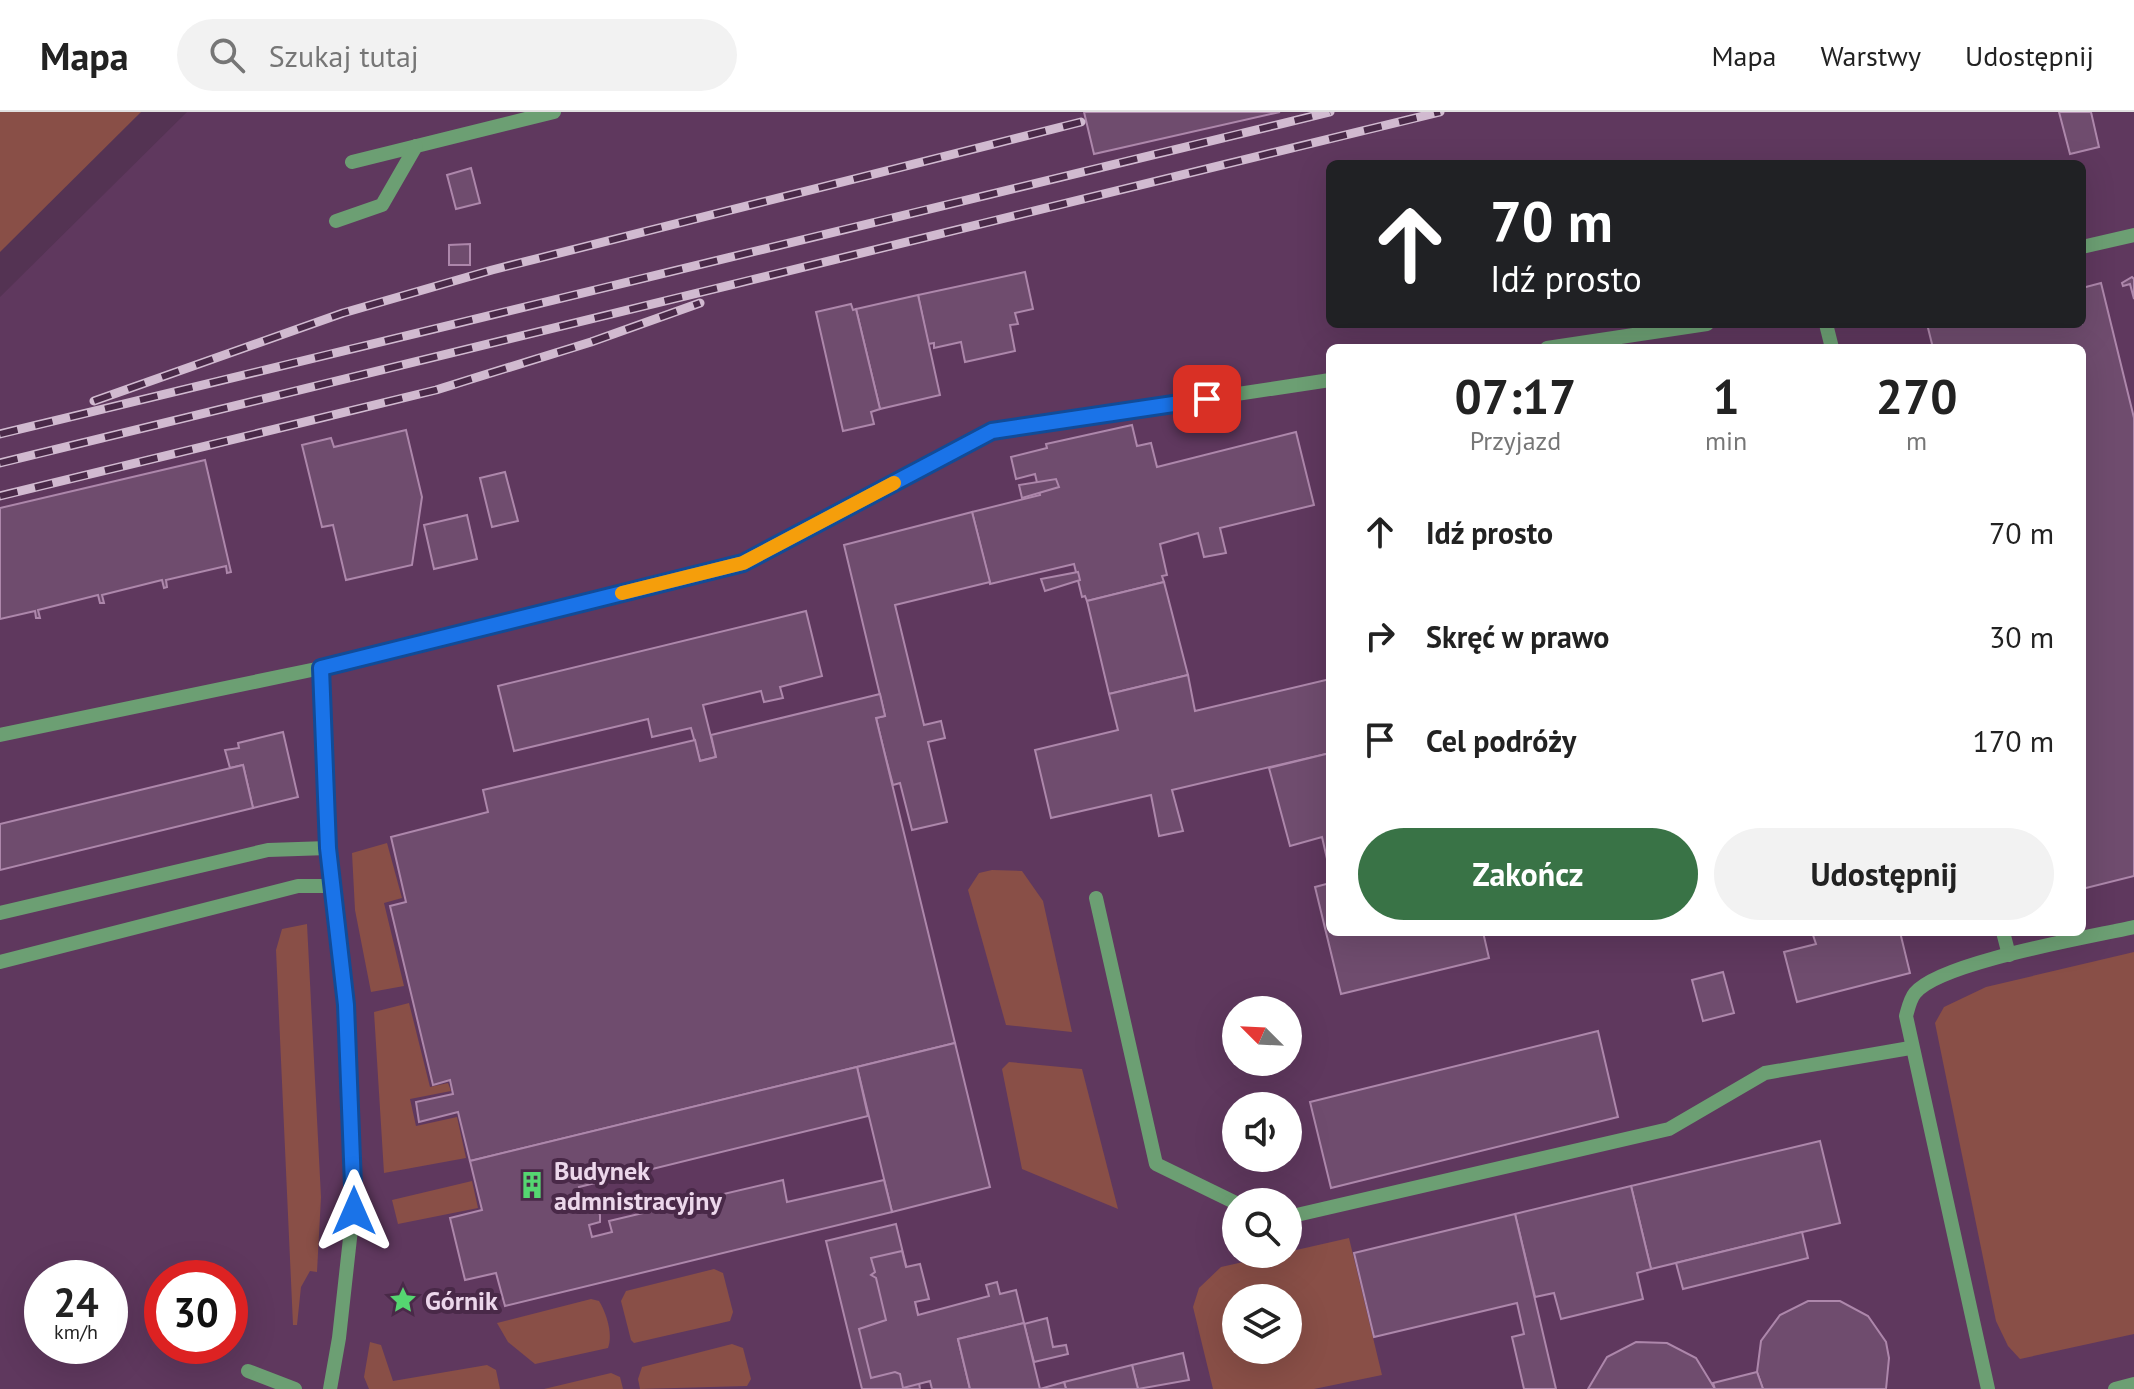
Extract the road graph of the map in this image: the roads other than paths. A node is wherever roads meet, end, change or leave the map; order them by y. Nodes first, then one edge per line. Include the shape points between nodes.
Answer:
1 (554, 112) edge
2 (416, 146) junction
3 (352, 162) dead end
4 (336, 221) dead end
5 (2134, 235) edge
6 (2086, 246) edge
7 (1680, 328) edge
8 (1574, 344) edge
9 (1326, 381) edge
10 (321, 668) junction
11 (0, 735) edge
12 (328, 848) junction
13 (332, 886) junction
14 (1096, 898) dead end
15 (0, 913) edge
16 (2134, 927) edge
17 (2004, 936) edge
18 (2009, 955) junction
19 (0, 962) edge
20 (1910, 1048) junction
21 (1222, 1196) edge
22 (1302, 1214) edge
23 (248, 1371) dead end
24 (2134, 1384) edge
25 (295, 1389) edge
26 (330, 1389) edge
27 (1988, 1389) edge
28 (2115, 1389) edge

1 - 2 street
2 - 3 street
2 - 4 street via 382,205
5 - 6 street
7 - 8 street
9 - 10 street via 992,431 743,563
10 - 11 street
10 - 12 street
12 - 13 street
12 - 15 street via 268,850
13 - 19 street via 298,886
13 - 26 street via 346,1005 355,1193
14 - 21 street via 1156,1164
16 - 18 street
17 - 18 street
18 - 20 street via 1933,979 1914,994 1906,1016
20 - 22 street via 1765,1073 1669,1129
20 - 27 street
23 - 25 street
24 - 28 street

